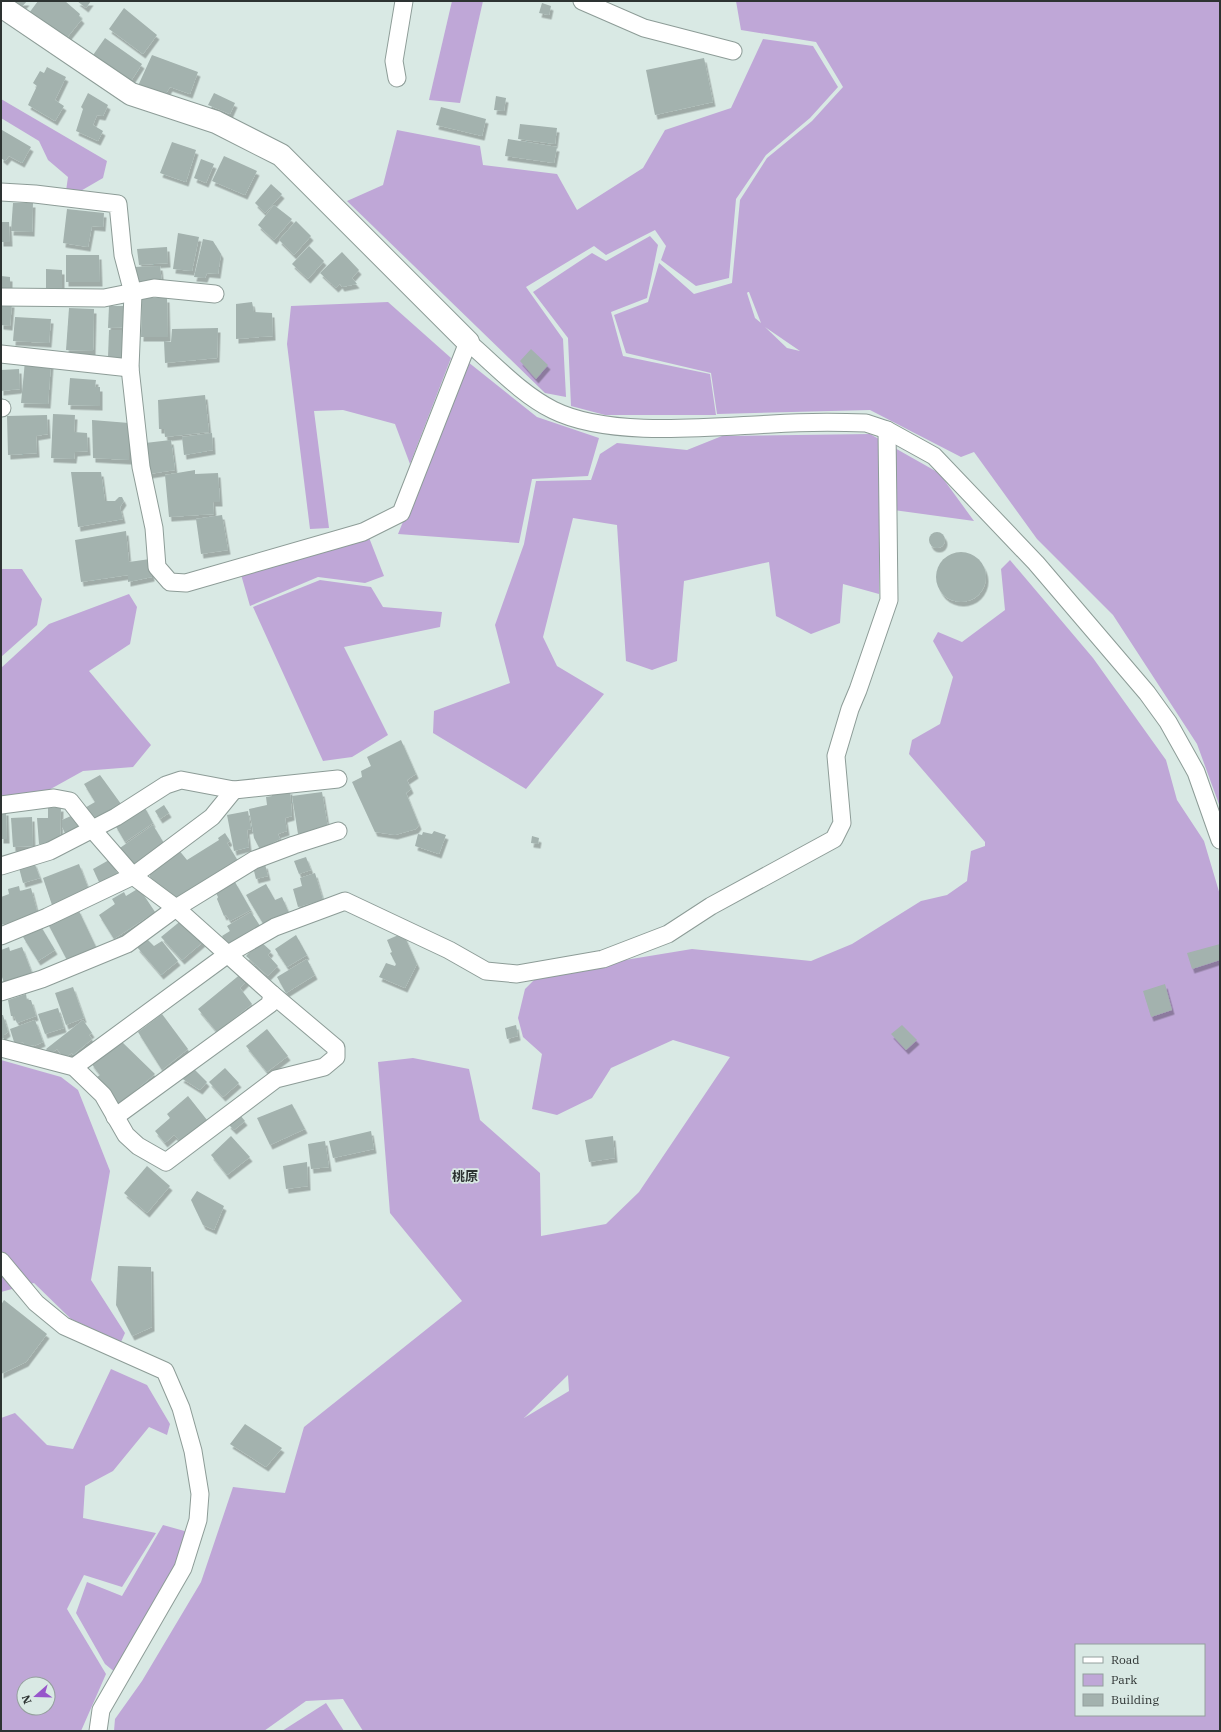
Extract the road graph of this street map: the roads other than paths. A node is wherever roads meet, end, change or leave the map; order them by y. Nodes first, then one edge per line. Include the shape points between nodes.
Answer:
1 (404, 1) edge
2 (582, 1) edge
3 (1, 6) edge
4 (733, 51) dead end
5 (397, 78) dead end
6 (1, 192) edge
7 (133, 293) junction
8 (215, 294) dead end
9 (1, 297) edge
10 (468, 342) junction
11 (1, 354) edge
12 (130, 368) junction
13 (887, 430) junction
14 (338, 779) dead end
15 (234, 790) junction
16 (1, 805) edge
17 (92, 829) junction
18 (338, 831) dead end
19 (1220, 840) edge
20 (1, 866) edge
21 (133, 876) junction
22 (176, 908) junction
23 (1, 936) edge
24 (228, 954) junction
25 (1, 992) edge
26 (272, 994) junction
27 (1, 1048) edge
28 (74, 1067) junction
29 (115, 1117) junction
30 (1, 1261) edge
31 (98, 1731) edge

1 - 5 street via 394,61
2 - 4 street via 644,28
3 - 10 street via 131,94 216,122 281,155
6 - 7 street via 118,204 123,255
7 - 8 street via 154,288
7 - 9 street via 104,298
7 - 12 street
10 - 12 street via 401,513 363,532 186,583 170,582 157,567 154,528 141,466
10 - 13 street via 532,398 579,420 646,427 866,423
11 - 12 street
13 - 19 street via 934,456 1036,563 1147,693 1168,722 1196,772
13 - 24 street via 889,600 836,756 842,823 834,839 711,906 668,934 602,959 517,974 486,971 345,901 275,927
14 - 15 street
15 - 17 street via 181,780 166,785
15 - 21 street via 212,817
16 - 17 street via 54,798 70,801
17 - 20 street via 50,851
17 - 21 street
18 - 22 street via 294,844 254,860
21 - 22 street
21 - 23 street
22 - 24 street
22 - 25 street via 127,944 42,980
24 - 26 street
24 - 28 street
26 - 29 street via 270,1004
26 - 29 street via 336,1048 336,1057 324,1067 276,1079 166,1162 138,1146 126,1135
27 - 28 street
28 - 29 street via 103,1095
30 - 31 street via 36,1303 64,1326 165,1371 181,1408 193,1451 200,1494 198,1520 183,1568 101,1710

